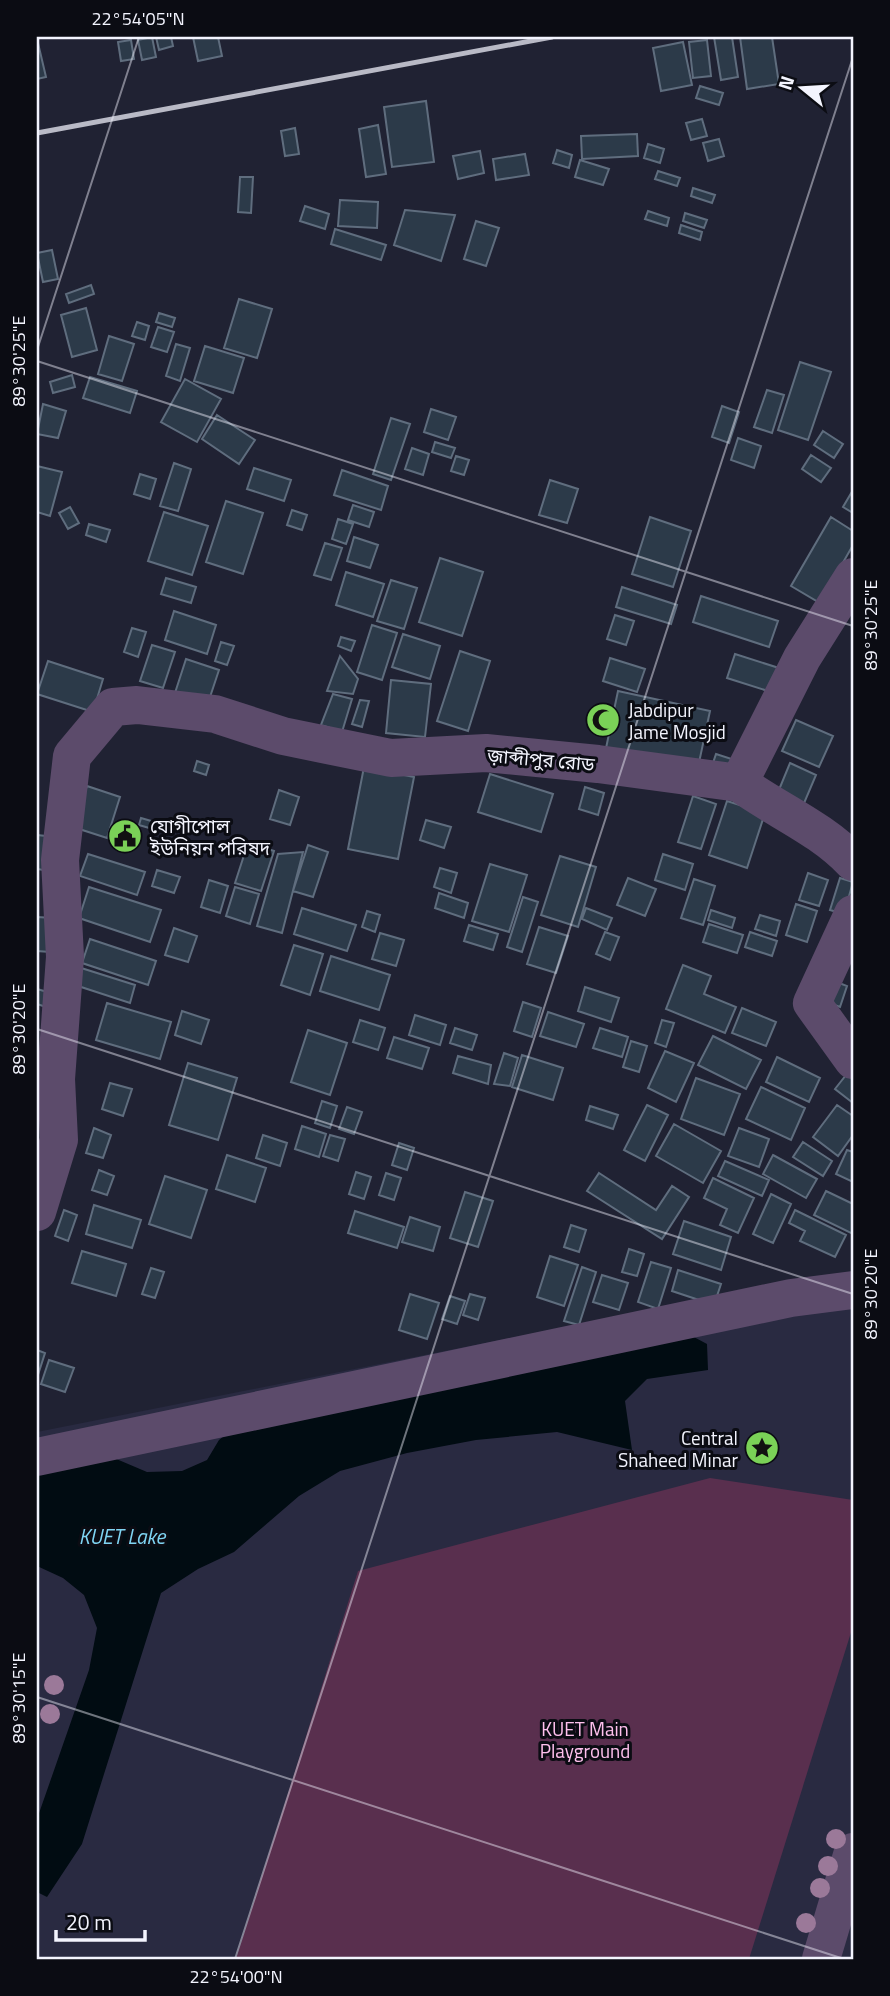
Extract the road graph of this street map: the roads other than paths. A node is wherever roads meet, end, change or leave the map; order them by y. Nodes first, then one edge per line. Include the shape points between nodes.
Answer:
1 (853, 577) edge
2 (739, 783) junction
3 (853, 862) edge
4 (853, 914) edge
5 (853, 1060) edge
6 (37, 1212) edge
7 (853, 1290) edge
8 (37, 1457) edge
9 (853, 1852) edge
10 (821, 1959) edge

1 - 2 street via 802,658
2 - 3 street via 790,814
2 - 6 street, জ়াব্দীপুর রোড via 486,753 391,758 283,736 215,713 113,707 72,756 60,860 65,957 56,1079 59,1140
4 - 5 street via 812,1003
7 - 8 street via 791,1298
9 - 10 street

